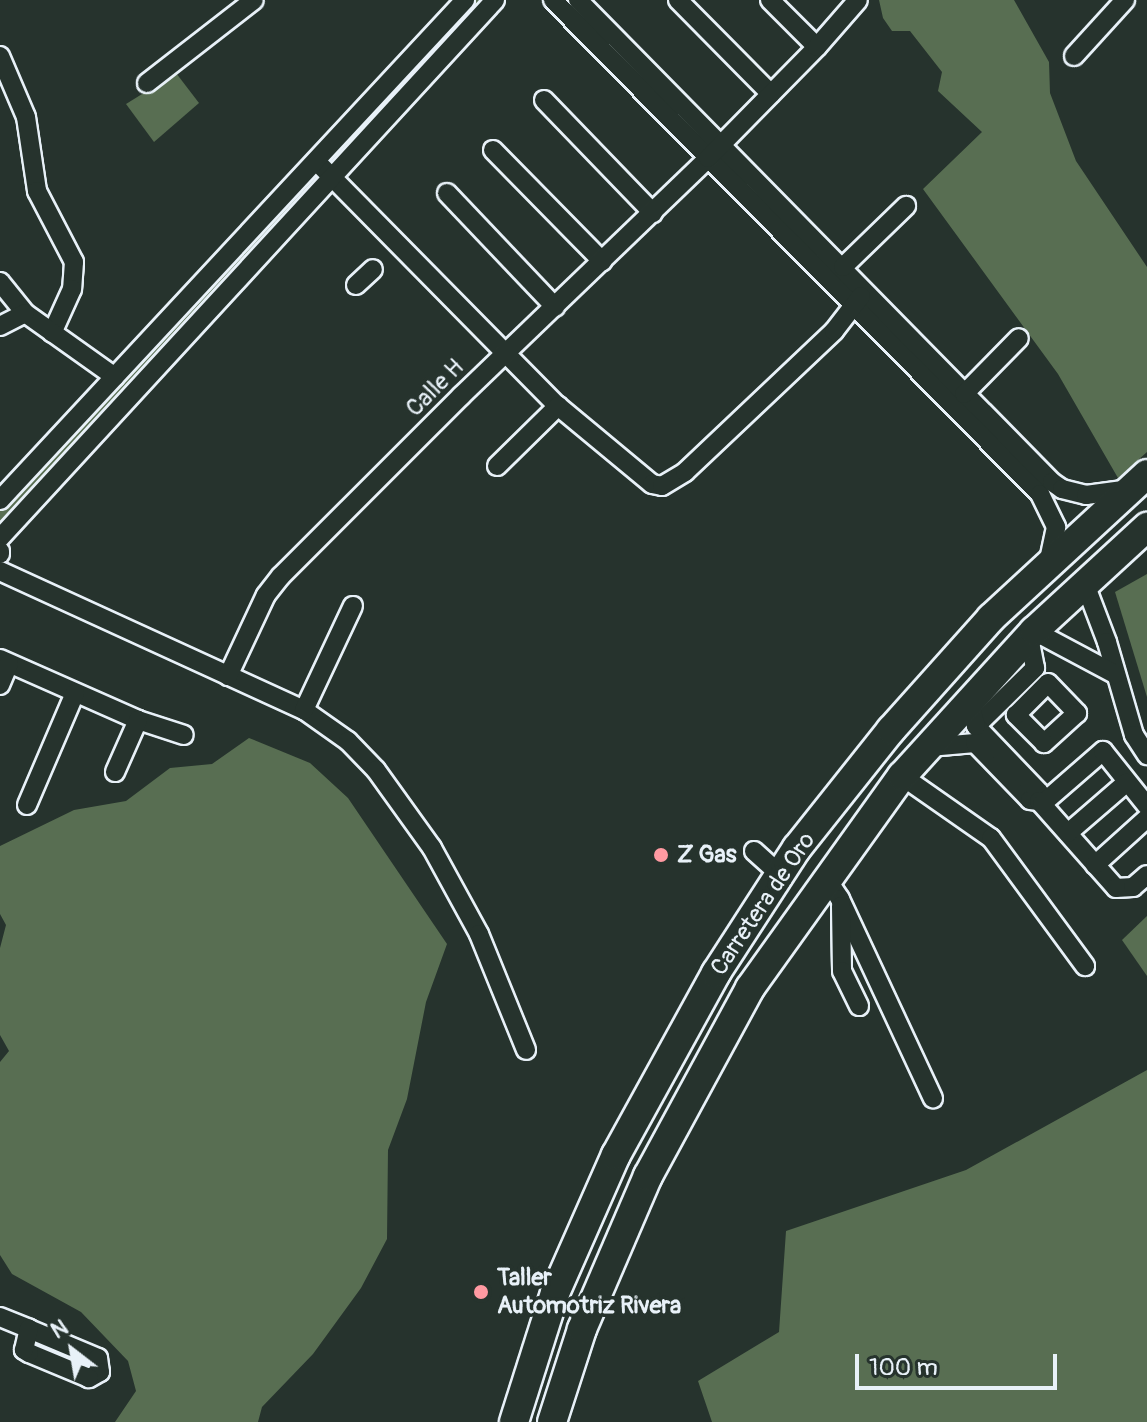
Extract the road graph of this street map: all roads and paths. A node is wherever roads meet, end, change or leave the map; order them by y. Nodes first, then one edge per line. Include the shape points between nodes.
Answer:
1 (254, 0) edge
2 (465, 0) edge
3 (495, 0) edge
4 (553, 0) edge
5 (578, 0) edge
6 (678, 0) edge
7 (770, 0) edge
8 (858, 0) edge
9 (1125, 0) edge
10 (817, 47) junction
11 (0, 56) edge
12 (1074, 56) dead end
13 (147, 83) dead end
14 (771, 94) junction
15 (544, 100) dead end
16 (722, 143) junction
17 (493, 150) dead end
18 (708, 158) junction
19 (317, 162) junction
20 (334, 178) junction
21 (447, 193) dead end
22 (906, 206) dead end
23 (653, 213) junction
24 (602, 261) junction
25 (843, 267) junction
26 (373, 269) dead end
27 (0, 282) edge
28 (356, 285) dead end
29 (859, 298) junction
30 (555, 307) junction
31 (25, 313) junction
32 (0, 326) edge
33 (52, 333) junction
34 (1019, 338) dead end
35 (507, 351) junction
36 (115, 377) junction
37 (964, 394) junction
38 (558, 406) junction
39 (497, 466) dead end
40 (1139, 481) edge
41 (0, 500) edge
42 (1147, 527) edge
43 (0, 538) edge
44 (1047, 566) junction
45 (0, 571) edge
46 (1085, 584) junction
47 (353, 606) dead end
48 (1031, 634) junction
49 (4, 661) edge
50 (1035, 668) junction
51 (1115, 674) junction
52 (228, 676) junction
53 (1048, 683) junction
54 (0, 685) edge
55 (996, 689) junction
56 (75, 693) junction
57 (304, 710) junction
58 (972, 713) junction
59 (1016, 715) junction
60 (138, 720) junction
61 (184, 735) dead end
62 (927, 747) junction
63 (1147, 755) edge
64 (115, 772) dead end
65 (902, 776) junction
66 (1126, 783) junction
67 (1037, 799) junction
68 (27, 805) dead end
69 (1147, 806) edge
70 (1147, 818) edge
71 (1068, 833) junction
72 (754, 851) dead end
73 (1095, 865) junction
74 (781, 875) junction
75 (1147, 875) edge
76 (833, 888) junction
77 (1085, 966) dead end
78 (859, 1006) dead end
79 (526, 1050) dead end
80 (933, 1098) dead end
81 (575, 1249) junction
82 (610, 1261) junction
83 (0, 1317) edge
84 (546, 1320) junction
85 (29, 1329) dead end
86 (582, 1329) junction
87 (514, 1422) edge
88 (552, 1422) edge

1 - 13 street
2 - 19 street
3 - 20 street
4 - 18 street
5 - 16 street
6 - 14 street
7 - 10 street
8 - 10 street, Calle H
9 - 12 street
10 - 14 street, Calle H
11 - 33 street via 26,117 37,191 74,262 72,289
14 - 16 street, Calle H
15 - 23 street
16 - 18 street, Calle H
16 - 25 street
17 - 24 street
18 - 23 street, Calle H
18 - 29 street
19 - 20 street
19 - 36 street
20 - 35 street
20 - 43 street
21 - 30 street
22 - 25 street
23 - 24 street, Calle H
24 - 30 street, Calle H
25 - 29 street
26 - 28 street
27 - 31 street
29 - 37 street
29 - 38 street via 834,331 685,472 662,486 638,476
29 - 44 street via 1040,494 1056,527
30 - 35 street, Calle H
31 - 32 street
31 - 33 street
33 - 36 street
34 - 37 street
35 - 38 street
35 - 52 street, Calle H via 281,576 266,595
36 - 41 street
37 - 40 street via 1062,489 1086,495
38 - 39 street
40 - 44 highway, Carretera de Oro
42 - 46 highway, Carretera de Oro
44 - 74 highway, Carretera de Oro via 991,618 891,730
45 - 52 street
46 - 48 highway, Carretera de Oro
46 - 51 street
47 - 57 street
48 - 50 street
48 - 51 street
48 - 55 highway, Carretera de Oro
49 - 54 street
49 - 56 street
50 - 53 street
50 - 55 street
51 - 63 street via 1134,735
52 - 57 street
53 - 59 street
53 - 59 street via 1077,713 1044,743
55 - 58 highway, Carretera de Oro
55 - 59 street
56 - 60 street
56 - 68 street
57 - 79 street via 362,755 432,848 479,934
58 - 62 highway, Carretera de Oro
58 - 67 street
60 - 61 street
60 - 64 street
62 - 65 highway, Carretera de Oro
62 - 67 street via 975,743
65 - 76 highway, Carretera de Oro
65 - 77 street via 991,838
66 - 67 street via 1103,751
66 - 69 street
66 - 71 street
67 - 71 street
70 - 73 street
71 - 73 street
72 - 74 street
73 - 75 street via 1116,888 1125,890
74 - 81 highway, Carretera de Oro via 669,1054
76 - 78 street via 842,971
76 - 80 street
76 - 82 highway, Carretera de Oro via 750,988 648,1176
81 - 82 highway via 587,1270
81 - 84 highway, Carretera de Oro
82 - 86 highway, Carretera de Oro
83 - 85 street
84 - 86 highway via 567,1313
84 - 87 highway, Carretera de Oro
86 - 88 highway, Carretera de Oro

